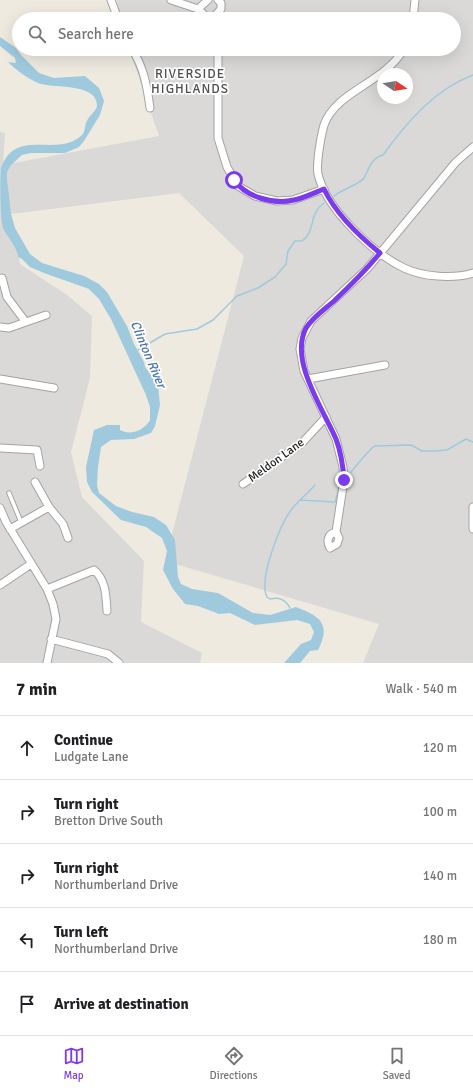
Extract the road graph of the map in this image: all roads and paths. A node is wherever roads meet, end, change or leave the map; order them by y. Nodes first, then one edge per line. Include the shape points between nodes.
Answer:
1 (111, 0) edge
2 (171, 0) edge
3 (208, 0) edge
4 (218, 0) edge
5 (415, 0) edge
6 (198, 9) junction
7 (115, 12) edge
8 (201, 12) edge
9 (218, 12) edge
10 (414, 12) edge
11 (136, 56) edge
12 (218, 56) edge
13 (399, 56) edge
14 (150, 108) dead end
15 (473, 147) edge
16 (324, 189) junction
17 (380, 253) junction
18 (473, 272) edge
19 (2, 278) dead end
20 (46, 315) dead end
21 (25, 321) junction
22 (0, 327) edge
23 (385, 365) dead end
24 (0, 379) edge
25 (308, 379) junction
26 (54, 388) dead end
27 (326, 417) junction
28 (0, 448) edge
29 (40, 466) dead end
30 (36, 482) dead end
31 (243, 484) dead end
32 (9, 493) dead end
33 (49, 507) junction
34 (473, 507) edge
35 (0, 508) edge
36 (22, 522) junction
37 (10, 529) junction
38 (473, 529) edge
39 (336, 532) dead end
40 (68, 538) dead end
41 (31, 564) junction
42 (0, 585) edge
43 (47, 589) junction
44 (107, 611) dead end
45 (52, 639) junction
46 (47, 663) edge
47 (119, 663) edge

1 - 7 street
2 - 6 street
3 - 6 street
4 - 9 street via 221,3
5 - 10 street
6 - 8 street
11 - 14 street via 145,76
12 - 16 street via 218,138 227,168 238,186 255,196 277,201 293,200
13 - 16 street via 380,76 339,102 324,124 318,172
15 - 17 street via 456,162
16 - 17 street via 338,211
17 - 18 street via 405,269 429,275 446,276
17 - 25 street via 354,283 306,328 300,349
19 - 21 street via 7,297
20 - 21 street
21 - 22 street via 9,328
23 - 25 street
24 - 26 street
25 - 27 street
27 - 31 street, Meldon Lane via 302,443
27 - 39 street via 336,439 343,467 344,480
28 - 29 street via 36,450
30 - 33 street
32 - 36 lane
33 - 36 street
33 - 40 street via 63,524
34 - 38 street
35 - 37 street
36 - 37 street
37 - 41 street
41 - 42 street
41 - 43 street
43 - 44 street via 94,570 104,585
43 - 45 street via 56,619
45 - 46 street
45 - 47 street via 108,654

